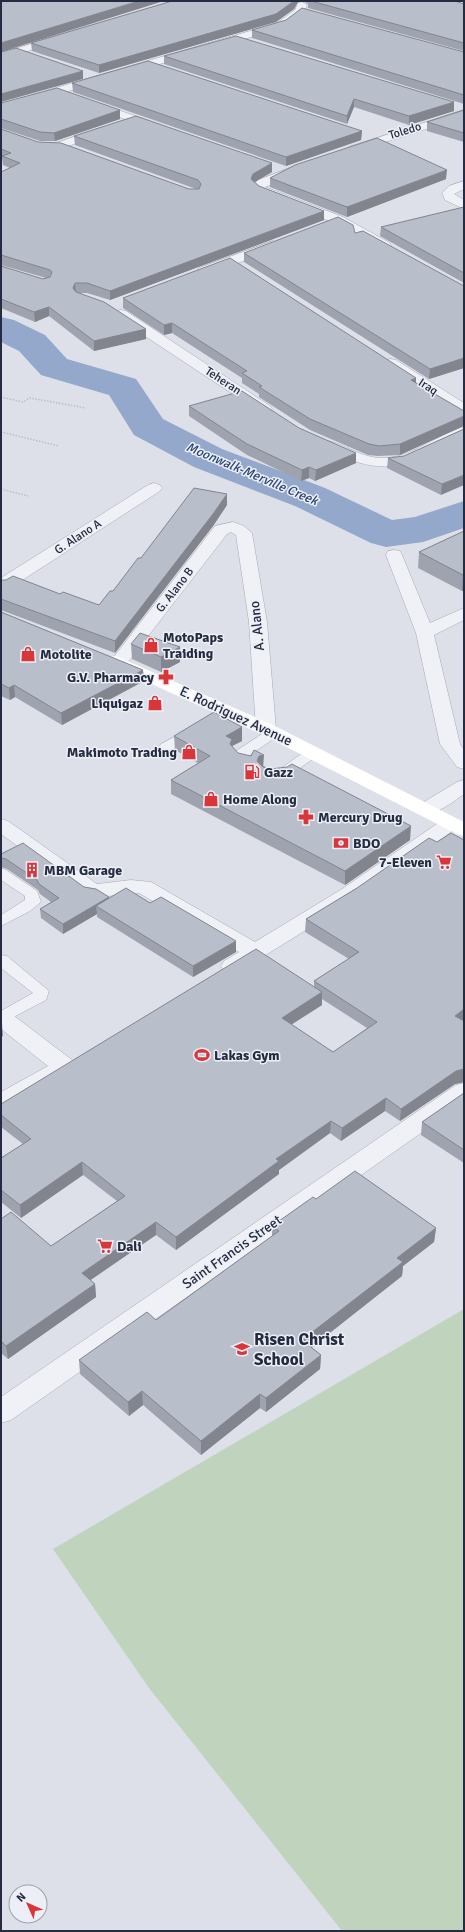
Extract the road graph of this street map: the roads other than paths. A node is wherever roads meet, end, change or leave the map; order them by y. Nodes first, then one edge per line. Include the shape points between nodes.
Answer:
1 (300, 6) edge
2 (313, 8) edge
3 (70, 35) edge
4 (238, 39) junction
5 (254, 44) edge
6 (16, 51) junction
7 (1, 56) edge
8 (36, 58) edge
9 (150, 65) junction
10 (165, 70) edge
11 (78, 72) edge
12 (99, 79) junction
13 (56, 91) junction
14 (449, 104) edge
15 (1, 108) edge
16 (464, 109) edge
17 (464, 113) edge
18 (136, 119) junction
19 (173, 132) edge
20 (364, 135) dead end
21 (378, 140) junction
22 (44, 145) edge
23 (57, 146) junction
24 (79, 152) edge
25 (343, 152) edge
26 (308, 165) edge
27 (269, 166) edge
28 (288, 172) junction
29 (464, 185) edge
30 (464, 205) edge
31 (339, 220) junction
32 (324, 226) edge
33 (288, 239) edge
34 (394, 252) edge
35 (230, 261) junction
36 (244, 269) edge
37 (195, 274) edge
38 (124, 302) dead end
39 (377, 354) edge
40 (464, 410) edge
41 (278, 417) edge
42 (464, 432) edge
43 (316, 440) edge
44 (154, 488) dead end
45 (236, 528) joint
46 (394, 555) dead end
47 (1, 586) edge
48 (464, 613) edge
49 (425, 633) junction
50 (97, 654) edge
51 (119, 662) junction
52 (215, 717) junction
53 (270, 731) junction
54 (166, 747) dead end
55 (312, 753) junction
56 (464, 764) edge
57 (246, 765) edge
58 (265, 774) edge
59 (464, 786) edge
60 (426, 810) junction
61 (1, 825) edge
62 (457, 826) edge
63 (1, 873) edge
64 (1, 921) edge
65 (255, 952) junction
66 (1, 960) edge
67 (214, 977) edge
68 (2, 1017) edge
69 (84, 1054) edge
70 (64, 1066) junction
71 (464, 1091) edge
72 (1, 1103) edge
73 (1, 1412) edge

1 - 2 street
1 - 4 street via 282,25
3 - 6 street
4 - 5 street
4 - 9 street
6 - 7 street
6 - 8 street
9 - 10 street
9 - 12 street
11 - 12 street
12 - 13 street
13 - 15 street
13 - 18 street
14 - 16 street
17 - 21 street, Toledo
18 - 19 street
18 - 23 street
20 - 21 street
21 - 25 street, Toledo
22 - 23 street
23 - 24 street
26 - 28 street
27 - 28 street
28 - 31 street via 258,187
29 - 30 street via 453,188 448,193
31 - 32 street
31 - 34 street
33 - 35 street
35 - 36 street
35 - 37 street
38 - 41 street, Teheran via 110,307
39 - 40 street, Iraq
42 - 43 street via 391,463 362,459
44 - 47 street, G. Alano A
45 - 51 street, G. Alano B via 221,530
45 - 53 street, A. Alano via 244,533 258,622
46 - 49 street
48 - 49 street
49 - 56 street via 446,731 450,744
50 - 51 main road, E. Rodriguez Avenue
51 - 52 main road, E. Rodriguez Avenue
52 - 53 main road, E. Rodriguez Avenue
52 - 54 lane
53 - 55 main road, E. Rodriguez Avenue
53 - 57 lane via 238,758
55 - 58 lane via 276,778
55 - 60 main road, E. Rodriguez Avenue
59 - 60 street
60 - 62 main road, E. Rodriguez Avenue
61 - 65 street via 92,890 144,886
62 - 65 street
63 - 64 lane via 32,894 33,902
65 - 67 street
66 - 68 lane via 41,991 40,996
68 - 70 street
69 - 70 street
70 - 72 street
71 - 73 street, Saint Francis Street

